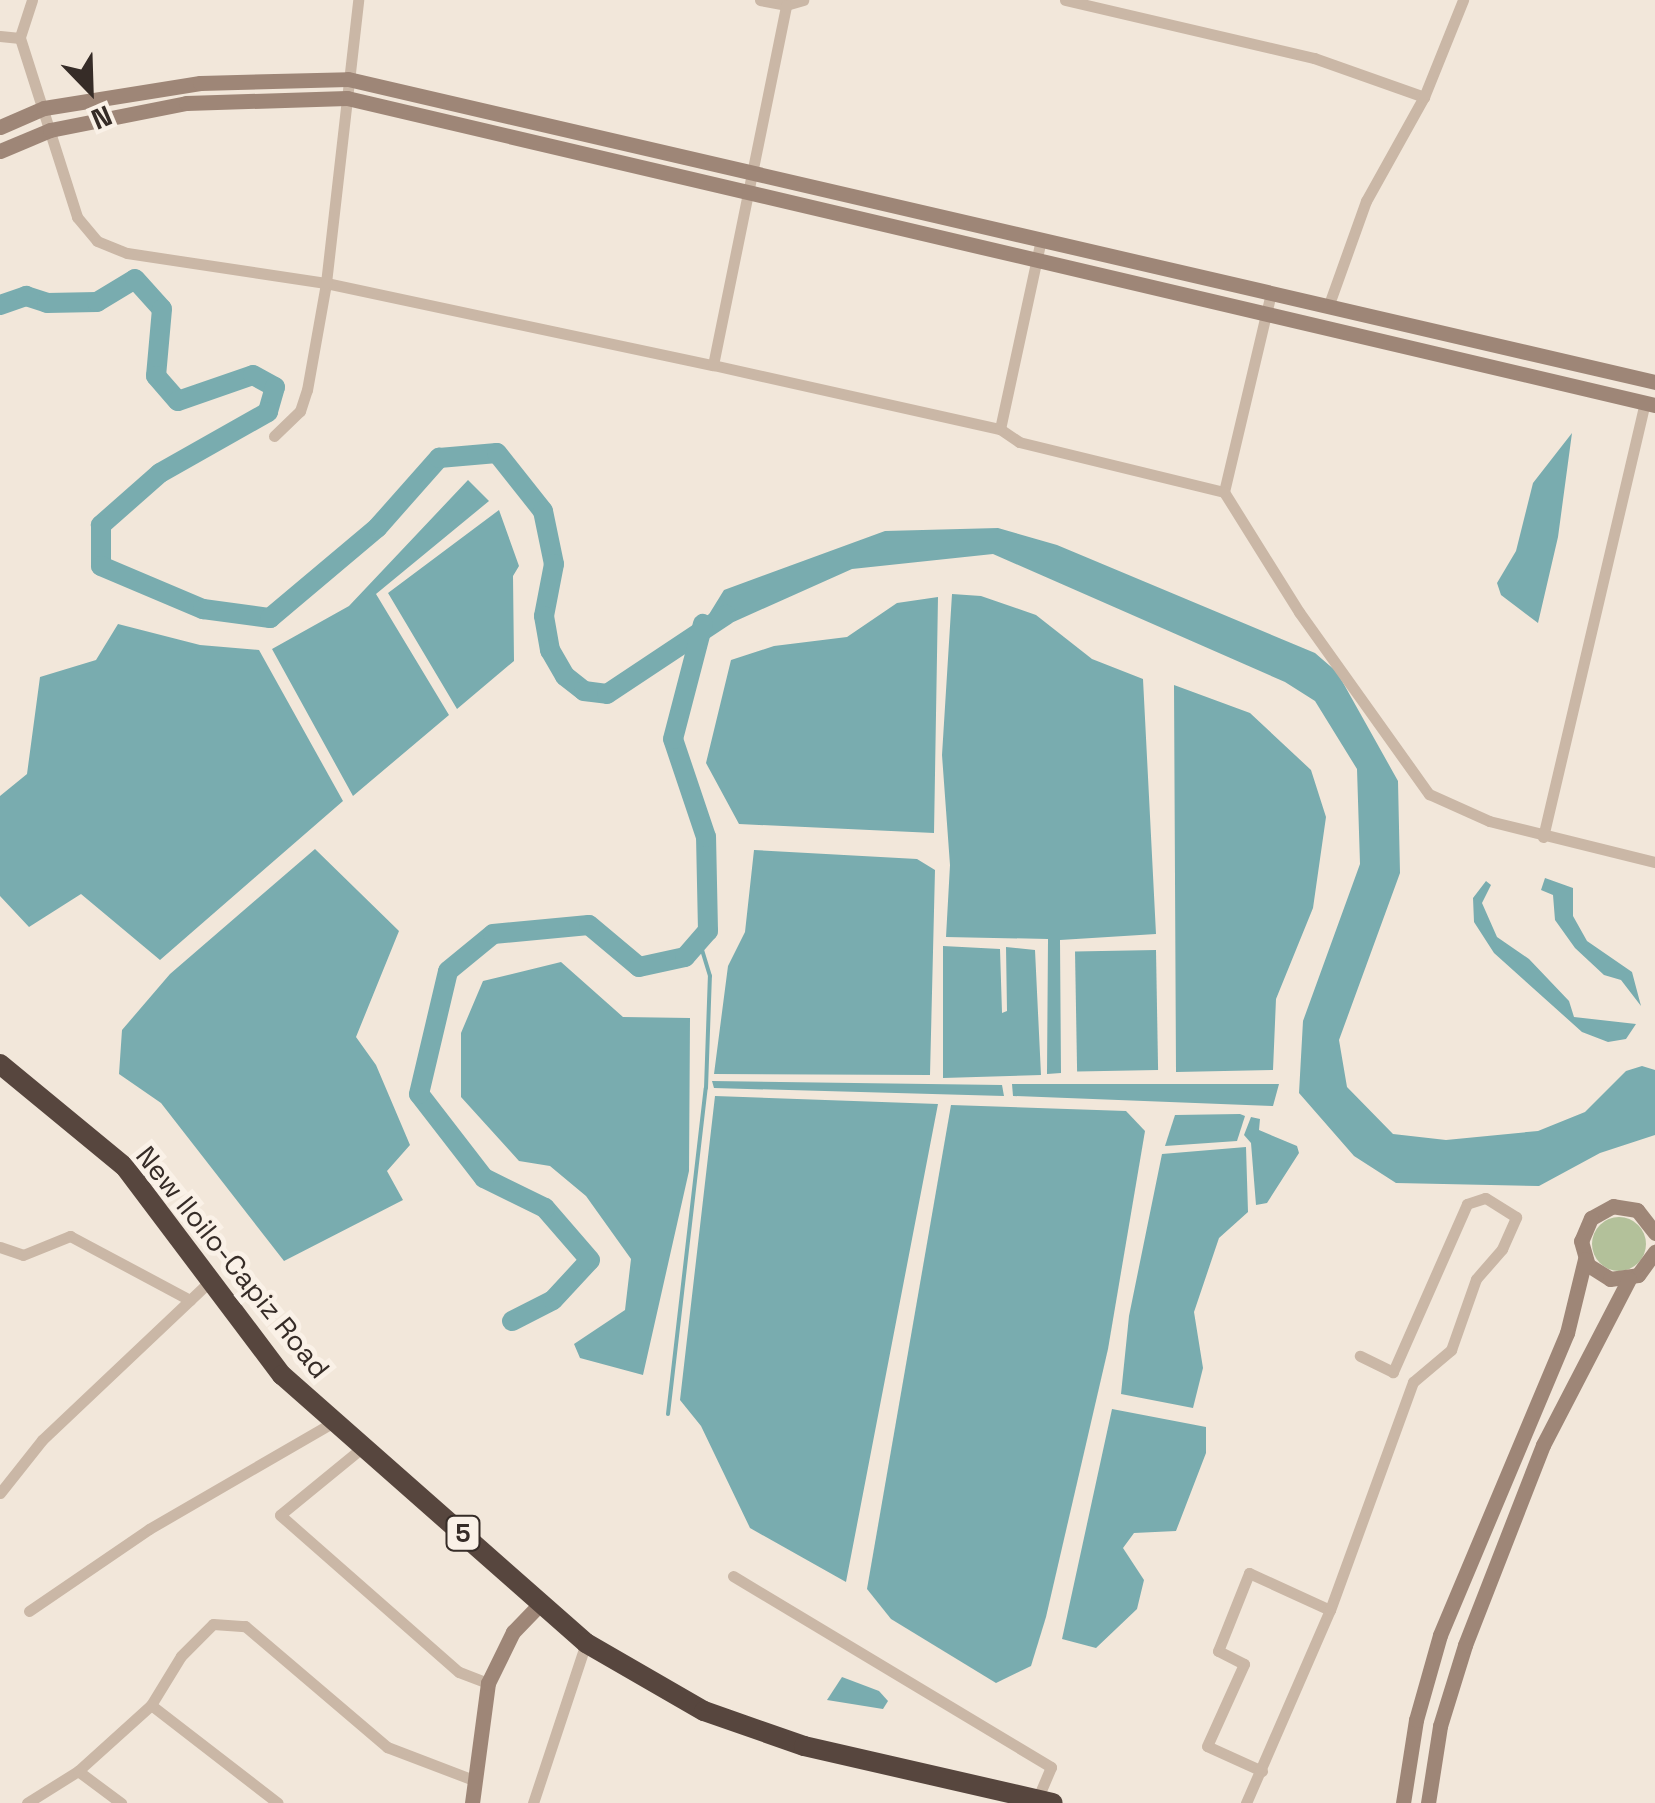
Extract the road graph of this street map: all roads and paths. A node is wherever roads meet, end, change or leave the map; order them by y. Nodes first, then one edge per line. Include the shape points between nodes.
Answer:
1 (32, 0) edge
2 (358, 0) edge
3 (760, 0) edge
4 (803, 0) edge
5 (1064, 0) edge
6 (1464, 0) edge
7 (786, 5) junction
8 (0, 36) edge
9 (20, 38) junction
10 (348, 79) junction
11 (1424, 97) junction
12 (347, 98) junction
13 (44, 108) junction
14 (0, 127) edge
15 (50, 130) junction
16 (0, 151) edge
17 (749, 172) junction
18 (746, 189) junction
19 (1041, 240) junction
20 (1036, 264) junction
21 (326, 283) junction
22 (1271, 293) junction
23 (1328, 307) junction
24 (1265, 318) junction
25 (713, 365) junction
26 (1655, 382) edge
27 (1650, 404) edge
28 (1000, 429) junction
29 (274, 436) dead end
30 (1224, 492) junction
31 (1544, 837) junction
32 (1655, 862) edge
33 (2, 1073) edge
34 (1655, 1205) edge
35 (1653, 1228) edge
36 (0, 1248) edge
37 (1585, 1259) junction
38 (1654, 1259) edge
39 (1630, 1279) junction
40 (210, 1282) junction
41 (190, 1300) junction
42 (1360, 1356) dead end
43 (1393, 1372) junction
44 (1413, 1382) junction
45 (332, 1423) junction
46 (363, 1447) junction
47 (0, 1493) edge
48 (733, 1576) dead end
49 (542, 1602) junction
50 (1330, 1610) junction
51 (30, 1611) dead end
52 (586, 1643) junction
53 (488, 1682) junction
54 (151, 1705) junction
55 (78, 1770) junction
56 (1262, 1771) junction
57 (476, 1781) junction
58 (1046, 1800) edge
59 (26, 1803) edge
60 (121, 1803) edge
61 (278, 1803) edge
62 (472, 1803) edge
63 (533, 1803) edge
64 (1246, 1803) edge
65 (1403, 1803) edge
66 (1428, 1803) edge

1 - 9 street
2 - 10 street
3 - 7 street
4 - 7 street
5 - 11 street via 1314,58
6 - 11 street
7 - 17 street
8 - 9 street
9 - 13 street
10 - 12 street
10 - 13 street via 200,84
10 - 17 street
11 - 23 street via 1366,200
12 - 15 street via 186,103
12 - 18 street
12 - 21 street
13 - 14 street
13 - 15 street
15 - 16 street
15 - 21 street via 77,217 97,241 128,253
17 - 18 street
17 - 19 street
18 - 20 street
18 - 25 street
19 - 20 street
19 - 22 street
20 - 24 street
20 - 28 street
21 - 25 street
21 - 29 street via 300,410
22 - 23 street
22 - 24 street
23 - 26 street
24 - 27 street
24 - 30 street
25 - 28 street
27 - 31 street
28 - 30 street via 1020,442
30 - 31 street via 1412,777 1460,810
31 - 32 street
33 - 40 highway, New Iloilo-Capiz Road / 5 via 125,1166
34 - 35 street
35 - 37 street via 1631,1208 1601,1210 1582,1234
36 - 41 street via 23,1254 70,1236
37 - 39 street via 1603,1277
37 - 65 street via 1568,1333 1440,1635 1416,1720
38 - 39 street
39 - 66 street via 1543,1446 1465,1645 1440,1726
40 - 41 street
40 - 45 highway, New Iloilo-Capiz Road / 5 via 282,1375
41 - 47 street via 42,1440
42 - 43 street
43 - 44 street
43 - 44 street via 1467,1204 1485,1198 1516,1216 1502,1249 1476,1279 1450,1350
44 - 50 street
45 - 46 highway, New Iloilo-Capiz Road / 5
45 - 51 street via 149,1529
46 - 49 highway, New Iloilo-Capiz Road / 5
46 - 53 street via 280,1515 460,1672
48 - 58 street via 1051,1767
49 - 52 highway, New Iloilo-Capiz Road / 5
49 - 53 street via 513,1632
50 - 56 street
50 - 56 street via 1249,1573 1218,1652 1244,1664 1206,1746
52 - 58 highway, New Iloilo-Capiz Road / 5 via 704,1711 804,1746
52 - 63 street
53 - 57 street
54 - 55 street
54 - 57 street via 181,1656 214,1624 246,1626 386,1747
54 - 61 street
55 - 59 street
55 - 60 street
56 - 64 street
57 - 62 street

